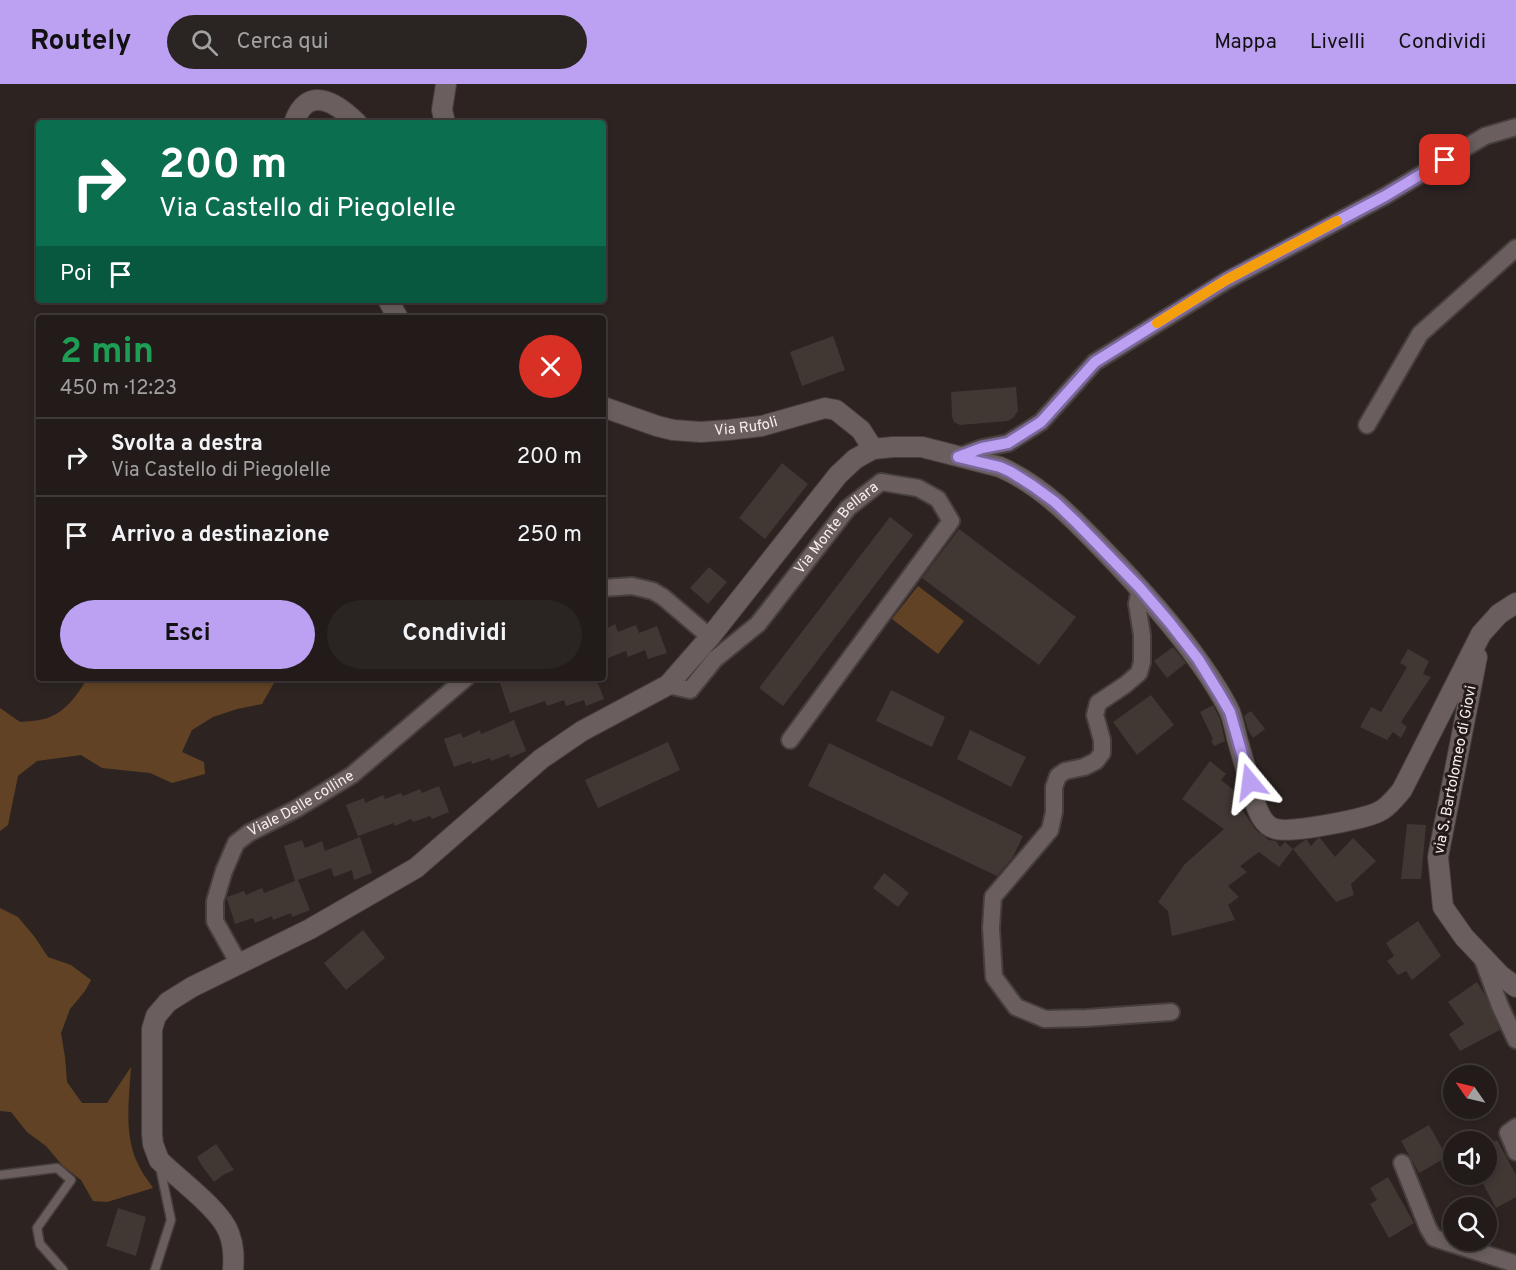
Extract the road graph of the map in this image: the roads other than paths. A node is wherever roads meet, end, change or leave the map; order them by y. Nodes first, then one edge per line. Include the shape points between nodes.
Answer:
1 (446, 84) edge
2 (295, 120) edge
3 (353, 120) edge
4 (444, 120) edge
5 (1516, 128) edge
6 (1516, 248) edge
7 (606, 408) edge
8 (1367, 425) dead end
9 (873, 449) junction
10 (958, 457) junction
11 (606, 588) edge
12 (1140, 588) junction
13 (1516, 603) edge
14 (1481, 634) junction
15 (710, 637) junction
16 (462, 681) edge
17 (668, 685) junction
18 (790, 740) dead end
19 (1482, 956) junction
20 (239, 964) junction
21 (1516, 987) edge
22 (1171, 1012) dead end
23 (1516, 1040) edge
24 (1516, 1127) edge
25 (1516, 1152) edge
26 (159, 1160) junction
27 (1402, 1163) dead end
28 (0, 1175) edge
29 (1516, 1264) edge
30 (63, 1270) edge
31 (155, 1270) edge
32 (233, 1270) edge

1 - 4 street
2 - 3 street via 302,106 317,98 329,100
5 - 10 street via 1485,136 1385,196 1226,280 1095,362 1033,428 1008,443
6 - 8 street via 1420,334
7 - 9 street, Via Rufoli via 657,426 701,432 762,426 825,408 836,410 861,430
9 - 10 street via 922,447
9 - 15 street via 838,475
10 - 12 street via 1000,467 1033,486 1075,521
11 - 15 street via 632,586 653,591
12 - 14 street via 1198,659 1230,712 1259,814 1276,829 1345,821 1375,814 1392,802 1402,790
12 - 22 street via 1139,673 1098,703 1095,715 1102,753 1096,761 1058,776 1050,830 993,897 994,976 1016,1007 1045,1019
13 - 14 street via 1499,614
14 - 19 street, via S. Bartolomeo di Giovi via 1438,857 1443,907
15 - 17 street
16 - 20 street, Viale Delle colline via 352,775 236,843 215,901 215,921
17 - 18 street, Via Monte Bellara via 690,690 715,658 759,624 848,508 881,482 918,488 938,499 951,521
17 - 20 street via 582,731 541,759 416,868 310,929
19 - 21 street, via S. Bartolomeo di Giovi
19 - 23 street
20 - 26 street via 168,1002 156,1016 152,1029 152,1134
24 - 25 street via 1508,1133
26 - 31 lane via 171,1220
26 - 32 street via 224,1221 233,1244
27 - 29 street via 1434,1238
28 - 30 lane via 57,1168 71,1180 37,1228 40,1245

